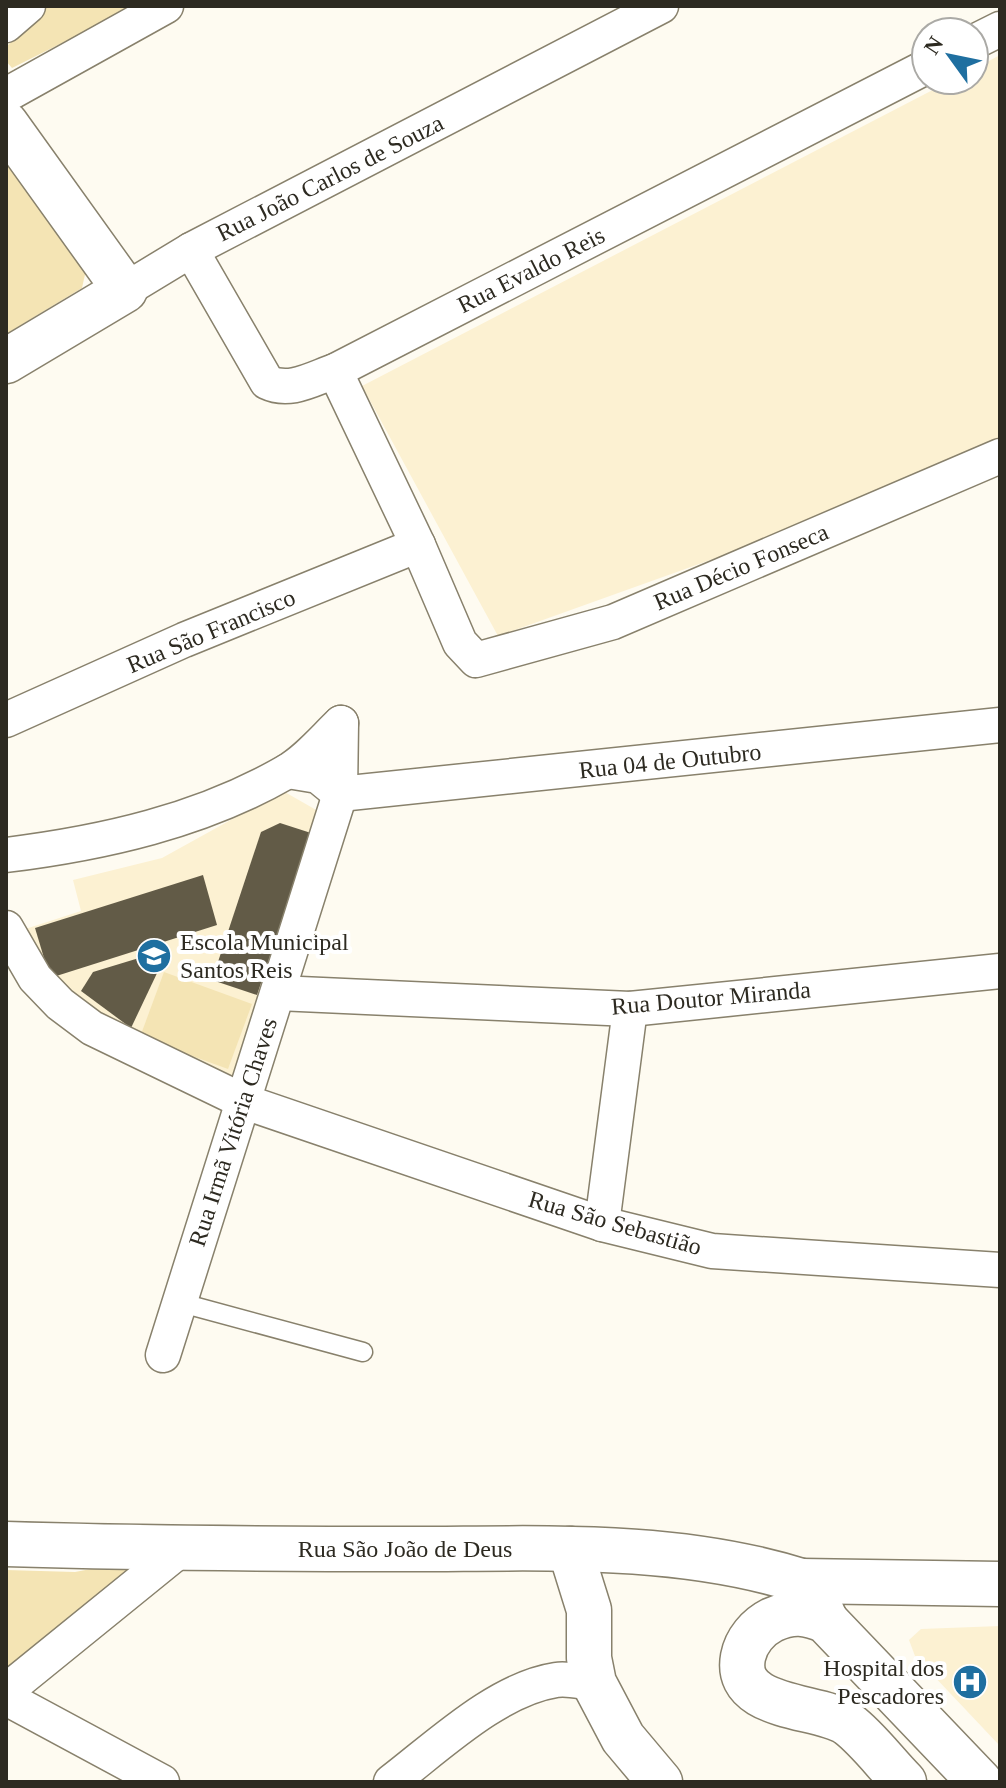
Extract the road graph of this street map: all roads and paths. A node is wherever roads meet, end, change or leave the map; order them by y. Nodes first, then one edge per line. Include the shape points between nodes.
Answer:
1 (28, 6) edge
2 (166, 6) edge
3 (661, 6) edge
4 (6, 25) edge
5 (910, 75) edge
6 (6, 95) edge
7 (6, 124) edge
8 (191, 250) junction
9 (125, 290) junction
10 (6, 361) edge
11 (335, 371) junction
12 (1000, 456) edge
13 (418, 545) junction
14 (6, 720) edge
15 (1000, 725) edge
16 (288, 771) junction
17 (340, 794) junction
18 (6, 855) edge
19 (6, 928) edge
20 (1000, 971) edge
21 (278, 993) junction
22 (630, 1009) junction
23 (245, 1102) junction
24 (602, 1224) junction
25 (1000, 1270) edge
26 (178, 1302) junction
27 (363, 1352) dead end
28 (163, 1355) dead end
29 (6, 1544) edge
30 (181, 1549) junction
31 (570, 1549) junction
32 (801, 1581) junction
33 (1000, 1584) edge
34 (826, 1621) junction
35 (594, 1683) junction
36 (6, 1691) edge
37 (6, 1698) edge
38 (162, 1782) edge
39 (391, 1782) edge
40 (660, 1782) edge
41 (904, 1782) edge
42 (980, 1782) edge

1 - 4 street
2 - 6 street
3 - 8 street, Rua João Carlos de Souza
5 - 11 street, Rua Evaldo Reis
7 - 9 main road
8 - 9 street, Rua João Carlos de Souza
8 - 11 street, Rua Evaldo Reis via 267,382 291,387
9 - 10 main road, Rua João Carlos de Souza
11 - 13 street
12 - 13 street, Rua Décio Fonseca via 613,622 476,660 460,643
13 - 14 street, Rua São Francisco via 184,640
15 - 17 street, Rua 04 de Outubro
16 - 17 street via 318,776
16 - 17 street, Rua Irmã Vitória Chaves via 341,723
16 - 18 street via 119,838
17 - 21 street, Rua Irmã Vitória Chaves
19 - 23 street, Rua São Sebastião via 35,978 92,1028
20 - 22 street, Rua Doutor Miranda
21 - 22 street, Rua Doutor Miranda
21 - 23 street, Rua Irmã Vitória Chaves
22 - 24 street
23 - 24 street, Rua São Sebastião
23 - 26 street, Rua Irmã Vitória Chaves
24 - 25 street, Rua São Sebastião via 712,1251
26 - 27 lane
26 - 28 street, Rua Irmã Vitória Chaves
29 - 30 main road, Rua São João de Deus
30 - 31 main road, Rua São João de Deus
30 - 36 street
31 - 32 main road, Rua São João de Deus via 661,1554
31 - 35 main road via 587,1600
32 - 33 main road, Rua São João de Deus
32 - 34 main road via 812,1590
34 - 41 main road via 792,1612 768,1622 745,1646 741,1666 750,1685 772,1702 847,1723
34 - 42 main road
35 - 39 street via 558,1679 528,1689 478,1715
35 - 40 main road via 623,1738
37 - 38 street

